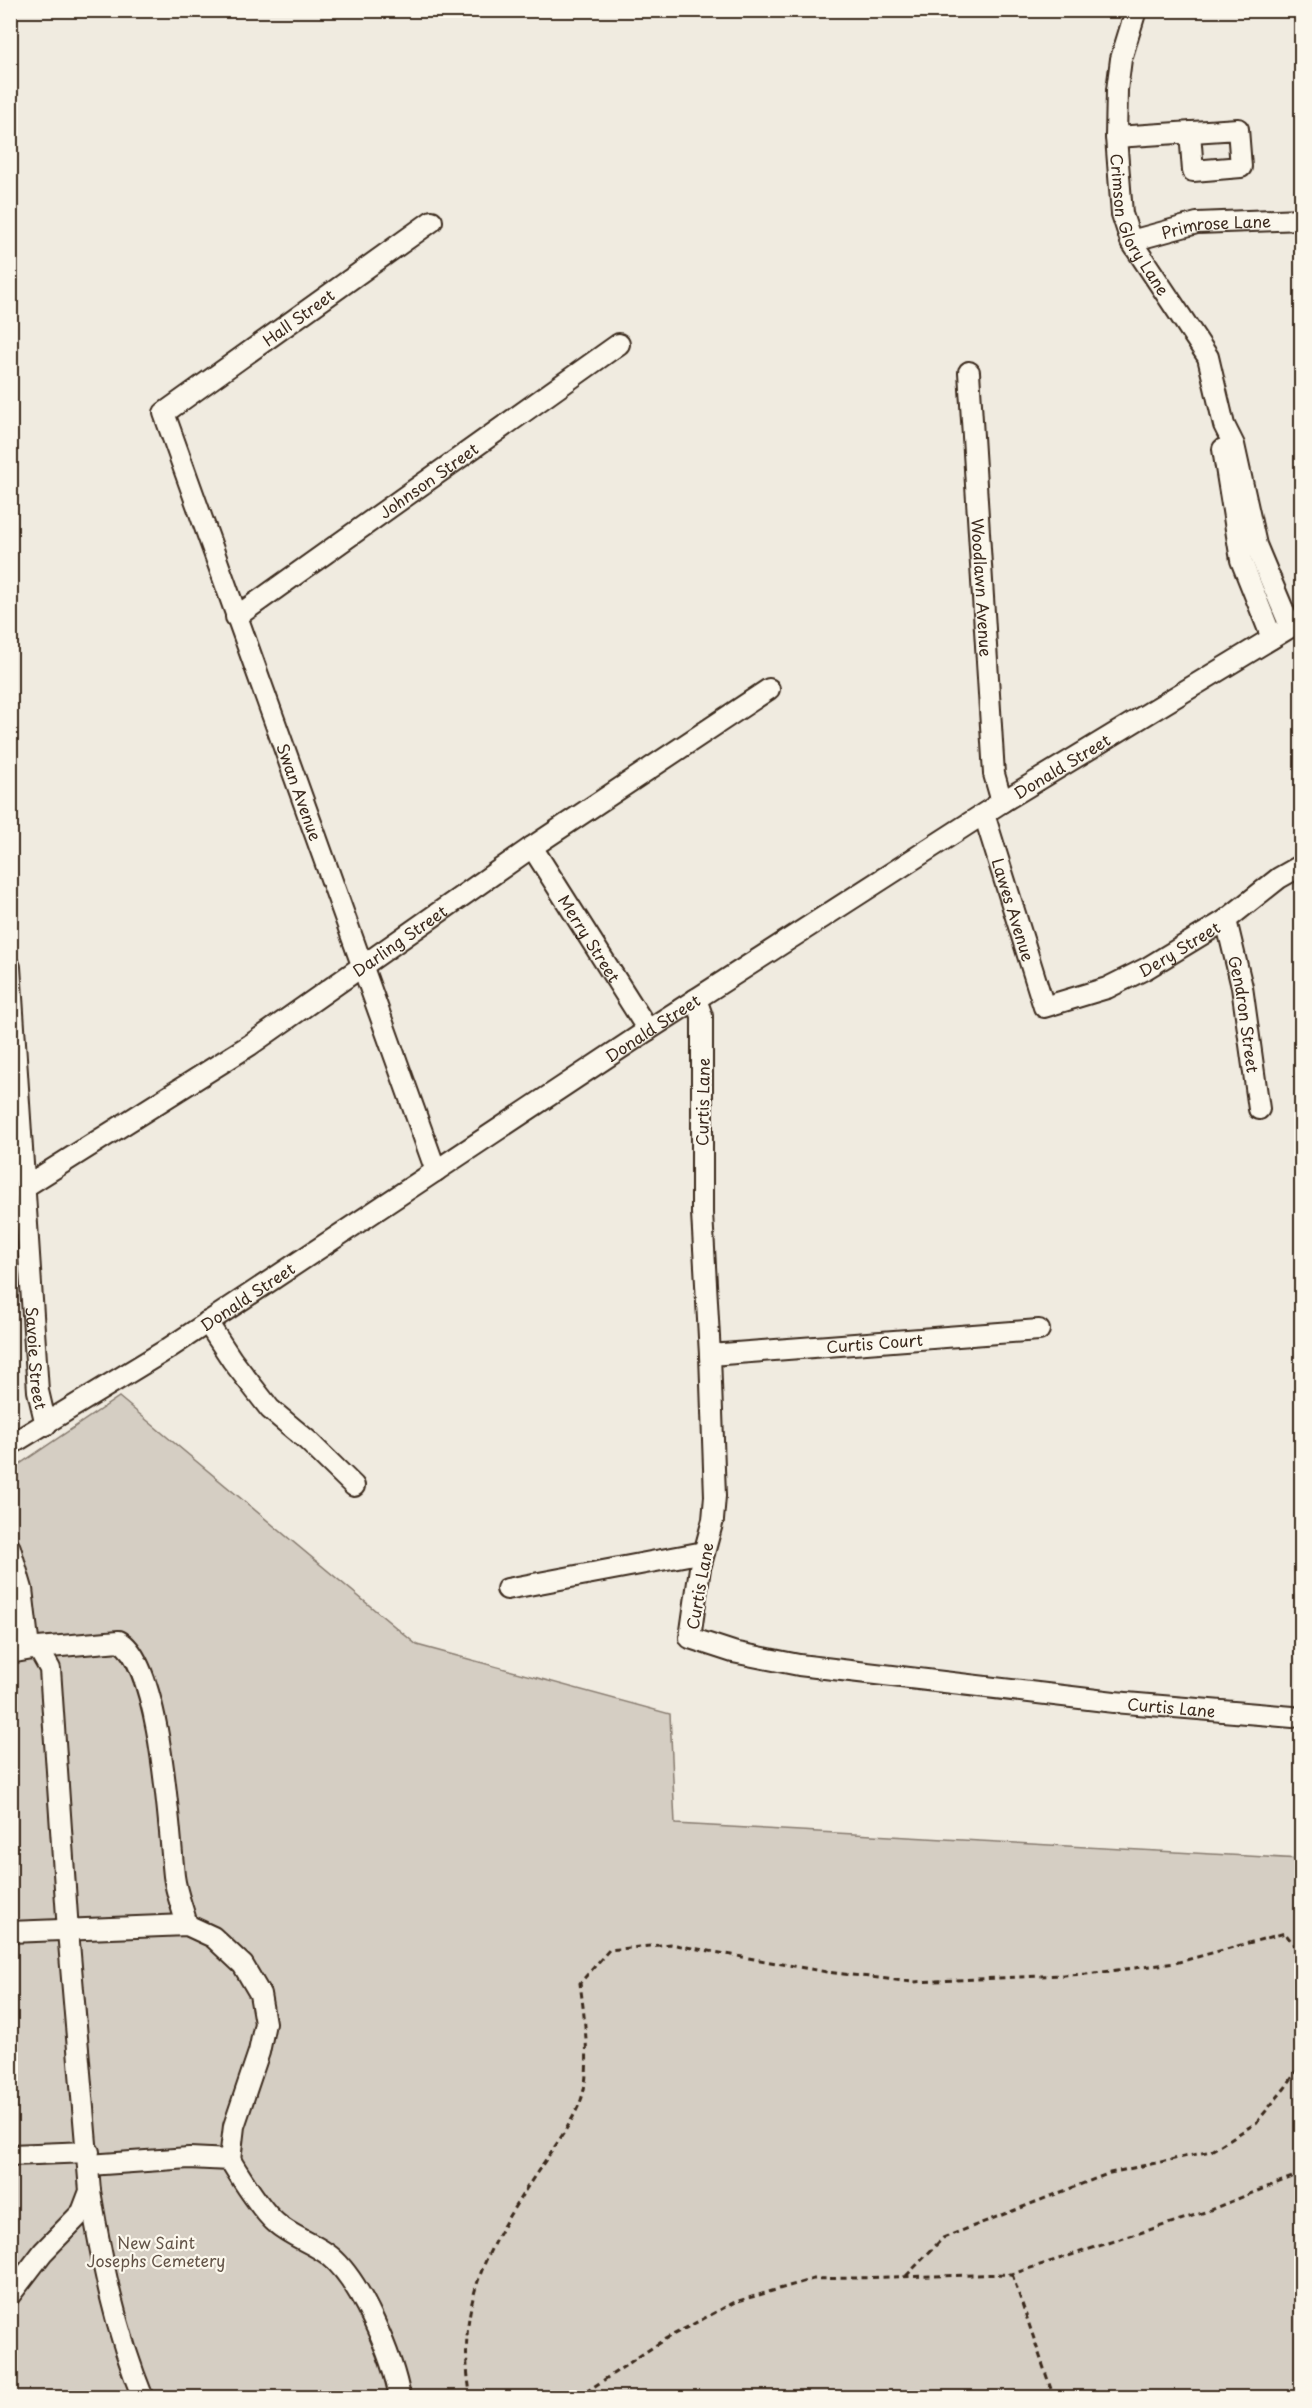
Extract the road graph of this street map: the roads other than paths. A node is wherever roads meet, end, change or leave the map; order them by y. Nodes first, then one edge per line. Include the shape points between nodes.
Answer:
1 (1136, 10) edge
2 (1191, 132) dead end
3 (1116, 137) junction
4 (1302, 219) edge
5 (432, 221) dead end
6 (1131, 241) junction
7 (619, 344) dead end
8 (969, 372) dead end
9 (164, 413) joint
10 (1224, 425) junction
11 (236, 616) junction
12 (1296, 623) edge
13 (1272, 638) junction
14 (769, 689) dead end
15 (1002, 802) junction
16 (984, 814) junction
17 (532, 847) junction
18 (1302, 865) edge
19 (1226, 920) junction
20 (10, 967) edge
21 (362, 967) junction
22 (696, 999) junction
23 (1044, 1007) joint
24 (648, 1030) junction
25 (1259, 1109) dead end
26 (436, 1171) junction
27 (26, 1186) junction
28 (207, 1322) junction
29 (1039, 1330) dead end
30 (710, 1355) junction
31 (46, 1425) junction
32 (10, 1445) edge
33 (354, 1486) dead end
34 (10, 1548) edge
35 (704, 1552) junction
36 (507, 1589) dead end
37 (16, 1593) edge
38 (26, 1650) edge
39 (1293, 1717) dead end
40 (187, 1925) junction
41 (68, 1931) junction
42 (10, 1932) edge
43 (10, 2155) edge
44 (89, 2159) junction
45 (230, 2160) junction
46 (90, 2191) junction
47 (10, 2295) edge
48 (143, 2397) edge
49 (400, 2397) edge

1 - 3 street, Crimson Glory Lane via 1119,75
2 - 3 street
3 - 6 street, Crimson Glory Lane via 1122,214
4 - 6 street, Primrose Lane via 1197,224
5 - 9 street, Hall Street
6 - 10 street, Crimson Glory Lane via 1203,347 1215,378
7 - 11 street, Johnson Street
8 - 15 street, Woodlawn Avenue via 994,774
9 - 11 street, Swan Avenue
10 - 12 street, Crimson Glory Lane via 1234,445 1259,555
10 - 13 street, Crimson Glory Lane via 1223,447 1241,560
11 - 21 street, Swan Avenue
12 - 13 street, Donald Street
13 - 15 street, Donald Street
14 - 17 street, Darling Street
15 - 16 street, Donald Street
16 - 22 street, Donald Street
16 - 23 street, Lawes Avenue
17 - 21 street, Darling Street
17 - 24 street, Merry Street
18 - 19 street, Dery Street
19 - 23 street, Dery Street via 1107,988
19 - 25 street, Gendron Street via 1242,987
20 - 27 street, Savoie Street
21 - 26 street, Swan Avenue
21 - 27 street, Darling Street via 250,1045
22 - 24 street, Donald Street
22 - 30 street, Curtis Lane via 702,1016 702,1214
24 - 26 street, Donald Street
26 - 28 street, Donald Street
27 - 31 street, Savoie Street via 38,1391
28 - 31 street, Donald Street
28 - 33 street via 270,1410
29 - 30 street, Curtis Court
30 - 35 street, Curtis Lane via 715,1496
31 - 32 street, Donald Street
34 - 37 street
35 - 36 street
35 - 39 street, Curtis Lane via 690,1638 733,1652 895,1677
37 - 38 street
38 - 40 street via 119,1641 133,1651 165,1766 174,1879
38 - 41 street via 50,1669
40 - 41 street
40 - 45 street via 213,1937 243,1965 260,1994 265,2023 260,2052 234,2126
41 - 42 street
41 - 44 street
43 - 44 street
44 - 45 street
44 - 46 street
45 - 49 street via 275,2222 339,2264 387,2349
46 - 47 street via 82,2212 43,2252
46 - 48 street via 105,2280 124,2353

